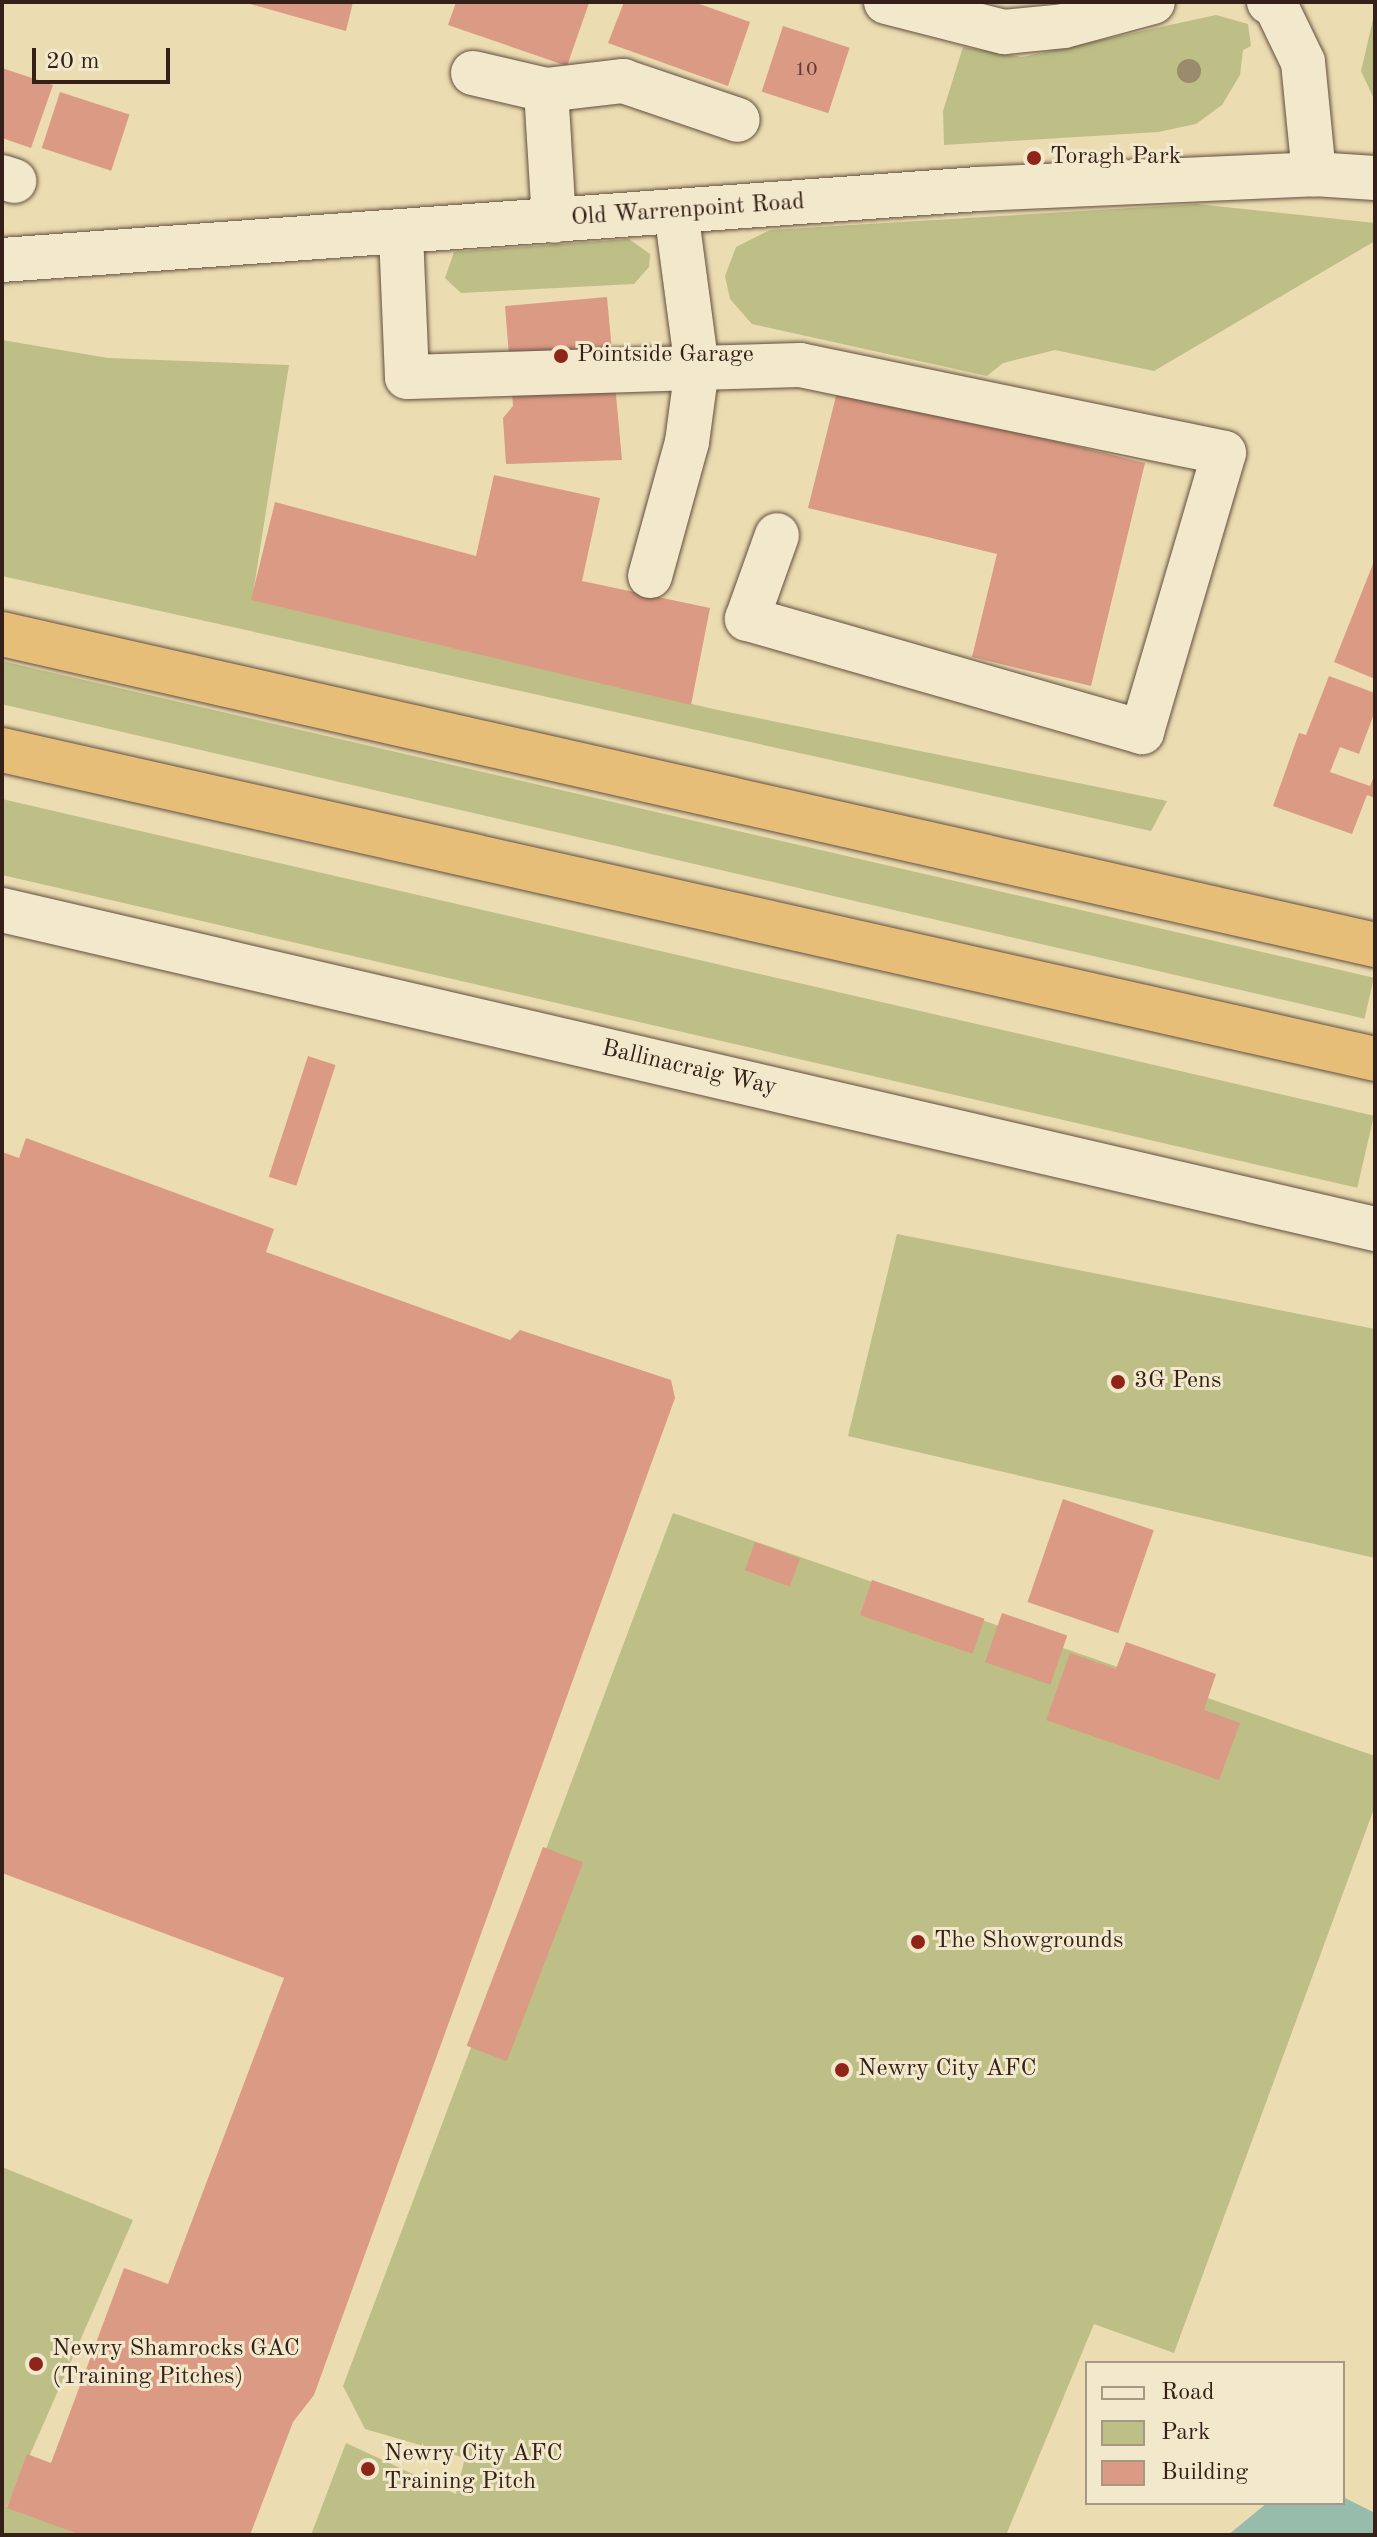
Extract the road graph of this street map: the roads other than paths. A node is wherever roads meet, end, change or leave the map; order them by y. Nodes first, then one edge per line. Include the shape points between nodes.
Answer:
1 (886, 2) edge
2 (1153, 2) edge
3 (1275, 3) edge
4 (473, 73) dead end
5 (546, 90) junction
6 (738, 120) dead end
7 (1314, 174) junction
8 (1375, 178) edge
9 (676, 211) junction
10 (554, 221) junction
11 (401, 234) junction
12 (2, 260) edge
13 (697, 368) junction
14 (777, 535) dead end
15 (650, 576) dead end
16 (2, 634) edge
17 (2, 750) edge
18 (2, 910) edge
19 (1375, 945) edge
20 (1375, 1059) edge
21 (1375, 1229) edge

1 - 2 street via 1004,32 1064,26
3 - 7 street via 1303,62
4 - 5 street
5 - 6 street via 623,81
5 - 10 street
7 - 8 street, Old Warrenpoint Road
7 - 9 street, Old Warrenpoint Road via 977,189
9 - 10 street, Old Warrenpoint Road
9 - 13 street
10 - 11 street, Old Warrenpoint Road
11 - 12 street, Old Warrenpoint Road
11 - 13 street via 407,377
13 - 14 street via 800,365 1224,453 1142,732 747,619
13 - 15 street via 687,442
16 - 19 highway
17 - 20 highway
18 - 21 street, Ballinacraig Way

